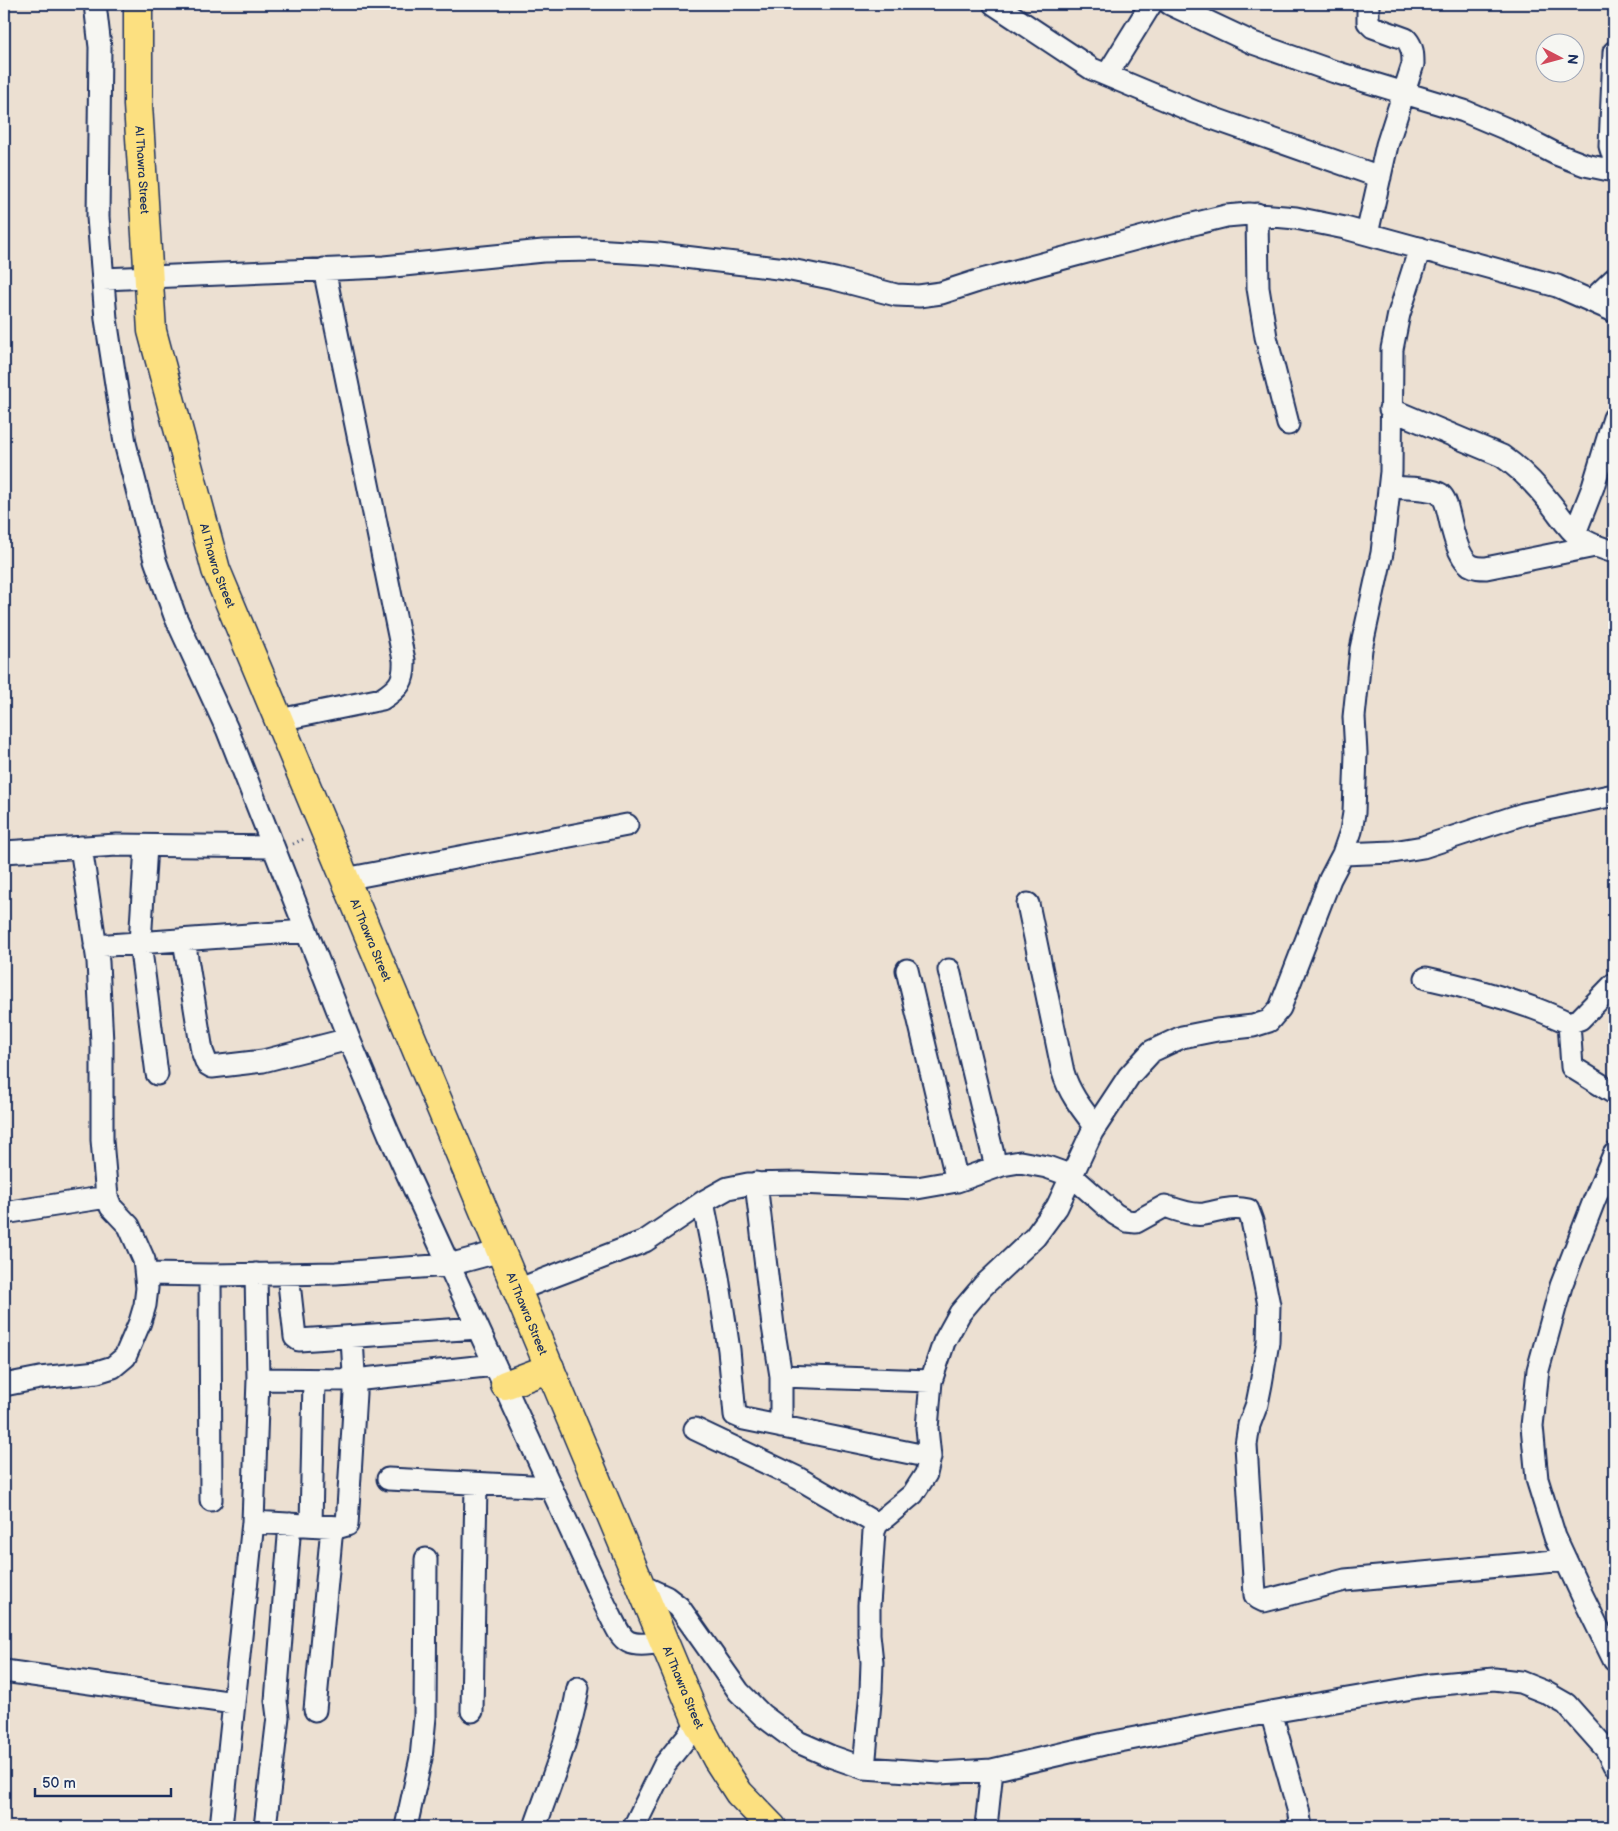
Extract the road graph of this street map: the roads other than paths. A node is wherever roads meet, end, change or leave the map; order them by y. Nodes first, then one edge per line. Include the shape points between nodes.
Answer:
1 (95, 4) edge
2 (138, 4) edge
3 (994, 4) edge
4 (1151, 4) edge
5 (1170, 4) edge
6 (1368, 4) edge
7 (1614, 52) edge
8 (1107, 75) junction
9 (1403, 92) junction
10 (1614, 159) edge
11 (1614, 171) edge
12 (1380, 177) junction
13 (1257, 214) junction
14 (1367, 234) junction
15 (1420, 248) junction
16 (324, 270) junction
17 (149, 277) junction
18 (103, 279) junction
19 (1614, 279) edge
20 (1591, 301) junction
21 (1614, 311) edge
22 (1390, 408) junction
23 (1614, 418) edge
24 (1288, 424) dead end
25 (1390, 486) junction
26 (1575, 534) junction
27 (1605, 549) edge
28 (279, 720) junction
29 (1614, 795) edge
30 (627, 825) dead end
31 (146, 846) junction
32 (81, 848) junction
33 (273, 849) junction
34 (4, 852) edge
35 (1343, 854) junction
36 (345, 879) junction
37 (1028, 904) dead end
38 (306, 931) junction
39 (184, 940) junction
40 (140, 943) junction
41 (95, 946) junction
42 (907, 970) dead end
43 (949, 970) dead end
44 (1426, 978) dead end
45 (1614, 984) edge
46 (1569, 1023) junction
47 (349, 1039) junction
48 (157, 1074) dead end
49 (1614, 1094) edge
50 (1095, 1126) junction
51 (1614, 1154) edge
52 (996, 1167) junction
53 (1072, 1176) junction
54 (957, 1181) junction
55 (756, 1183) junction
56 (107, 1198) junction
57 (703, 1202) junction
58 (4, 1213) edge
59 (501, 1252) junction
60 (449, 1265) junction
61 (147, 1274) junction
62 (256, 1274) junction
63 (288, 1274) junction
64 (210, 1275) junction
65 (517, 1290) junction
66 (478, 1328) junction
67 (352, 1337) junction
68 (550, 1368) junction
69 (500, 1375) junction
70 (781, 1376) junction
71 (258, 1379) junction
72 (314, 1380) junction
73 (354, 1380) junction
74 (931, 1381) junction
75 (4, 1385) edge
76 (781, 1427) junction
77 (695, 1429) dead end
78 (930, 1457) junction
79 (388, 1479) dead end
80 (476, 1484) junction
81 (551, 1487) junction
82 (211, 1500) dead end
83 (253, 1522) junction
84 (290, 1524) junction
85 (878, 1524) junction
86 (321, 1526) junction
87 (426, 1558) dead end
88 (1566, 1560) junction
89 (640, 1585) junction
90 (664, 1642) junction
91 (1614, 1660) edge
92 (4, 1671) edge
93 (578, 1688) dead end
94 (234, 1703) junction
95 (315, 1710) dead end
96 (472, 1711) dead end
97 (1271, 1712) junction
98 (698, 1723) junction
99 (1614, 1765) edge
100 (864, 1768) junction
101 (992, 1770) junction
102 (221, 1827) edge
103 (265, 1827) edge
104 (406, 1827) edge
105 (535, 1827) edge
106 (634, 1827) edge
107 (772, 1827) edge
108 (986, 1827) edge
109 (1301, 1827) edge

1 - 18 street via 100,47 98,217
2 - 17 main road, Al Thawra Street via 138,105
3 - 8 street
4 - 8 street
5 - 9 street via 1253,43
6 - 9 street via 1368,22 1373,27 1410,43 1413,64
7 - 10 street via 1610,146
8 - 12 street via 1194,112
9 - 11 street via 1464,111 1586,166
9 - 12 street
12 - 14 street
13 - 14 street via 1296,218
13 - 16 street via 1217,218 919,296 896,295 786,269 659,254 592,250 543,251
13 - 24 street via 1258,288 1266,337
14 - 15 street
15 - 20 street via 1557,286
15 - 22 street via 1399,314 1392,349
16 - 17 street
16 - 28 street via 404,672 395,691 382,698
17 - 18 street
17 - 28 main road, Al Thawra Street via 152,331 216,570
18 - 33 street via 125,443 155,560 175,616 227,729
19 - 20 street
20 - 21 street
22 - 25 street
22 - 26 street via 1509,460 1538,488
23 - 26 street
25 - 27 street via 1442,495 1456,542 1472,566 1486,568
25 - 35 street via 1382,553 1362,649 1354,717 1354,813
26 - 27 street
28 - 36 main road, Al Thawra Street
29 - 35 street via 1523,814 1422,847
30 - 36 street
31 - 32 street
31 - 33 street
31 - 40 street
32 - 34 street
32 - 41 street
33 - 38 street
35 - 50 street via 1330,879 1280,1008 1269,1021 1182,1037 1152,1051 1128,1076
36 - 59 main road, Al Thawra Street
37 - 50 street via 1062,1072 1074,1098
38 - 39 street
38 - 47 street
39 - 40 street
39 - 47 street via 202,1051 212,1067 263,1061
40 - 41 street
40 - 48 street
41 - 56 street
42 - 54 street
43 - 52 street
44 - 46 street via 1495,996
45 - 46 street via 1580,1019
46 - 49 street via 1572,1067
47 - 60 street
50 - 53 street
51 - 88 street via 1561,1286 1538,1370 1532,1426 1537,1479 1555,1537
52 - 53 street via 1020,1162
52 - 54 street
53 - 74 street via 1057,1208 1035,1237 960,1313 944,1342
53 - 88 street via 1127,1221 1136,1222 1165,1206 1203,1214 1238,1207 1248,1210 1269,1305 1268,1342 1246,1445 1254,1586 1258,1598 1264,1601 1346,1580
54 - 55 street via 917,1188
55 - 57 street via 728,1188
55 - 70 street
56 - 58 street
56 - 61 street via 129,1226
57 - 65 street via 645,1242
57 - 76 street via 718,1278 735,1415
59 - 60 street
59 - 65 main road, Al Thawra Street
60 - 63 street
60 - 66 street
61 - 64 street
61 - 75 street via 140,1322 125,1357 113,1367
62 - 63 street
62 - 64 street
62 - 71 street
63 - 67 street via 297,1339
64 - 82 street
65 - 68 main road, Al Thawra Street
66 - 67 street
66 - 69 street
67 - 73 street
68 - 69 main road
68 - 89 main road, Al Thawra Street
69 - 73 street
69 - 81 street
70 - 74 street
70 - 76 street
71 - 72 street
71 - 83 street
72 - 73 street
72 - 86 street
73 - 86 street via 348,1521 345,1526
74 - 78 street via 927,1428
76 - 78 street
77 - 85 street via 798,1478
78 - 85 street via 926,1474 912,1494
79 - 80 street
80 - 81 street
80 - 96 street
81 - 90 street via 622,1638 636,1645
83 - 84 street
83 - 94 street
84 - 86 street
84 - 103 street via 276,1702 278,1717
85 - 100 street via 874,1531 869,1605 872,1691
86 - 95 street
87 - 104 street via 425,1717 421,1758
88 - 91 street
89 - 90 main road, Al Thawra Street
89 - 100 street via 679,1607 739,1692 762,1715 798,1742
90 - 98 main road, Al Thawra Street
92 - 94 street
93 - 105 street via 561,1757
94 - 102 street
97 - 99 street via 1430,1685 1494,1679 1520,1682 1566,1704 1606,1749
97 - 101 street via 1104,1744
97 - 109 street
98 - 106 street via 665,1764
98 - 107 main road, Al Thawra Street via 739,1793
100 - 101 street via 939,1774
101 - 108 street

